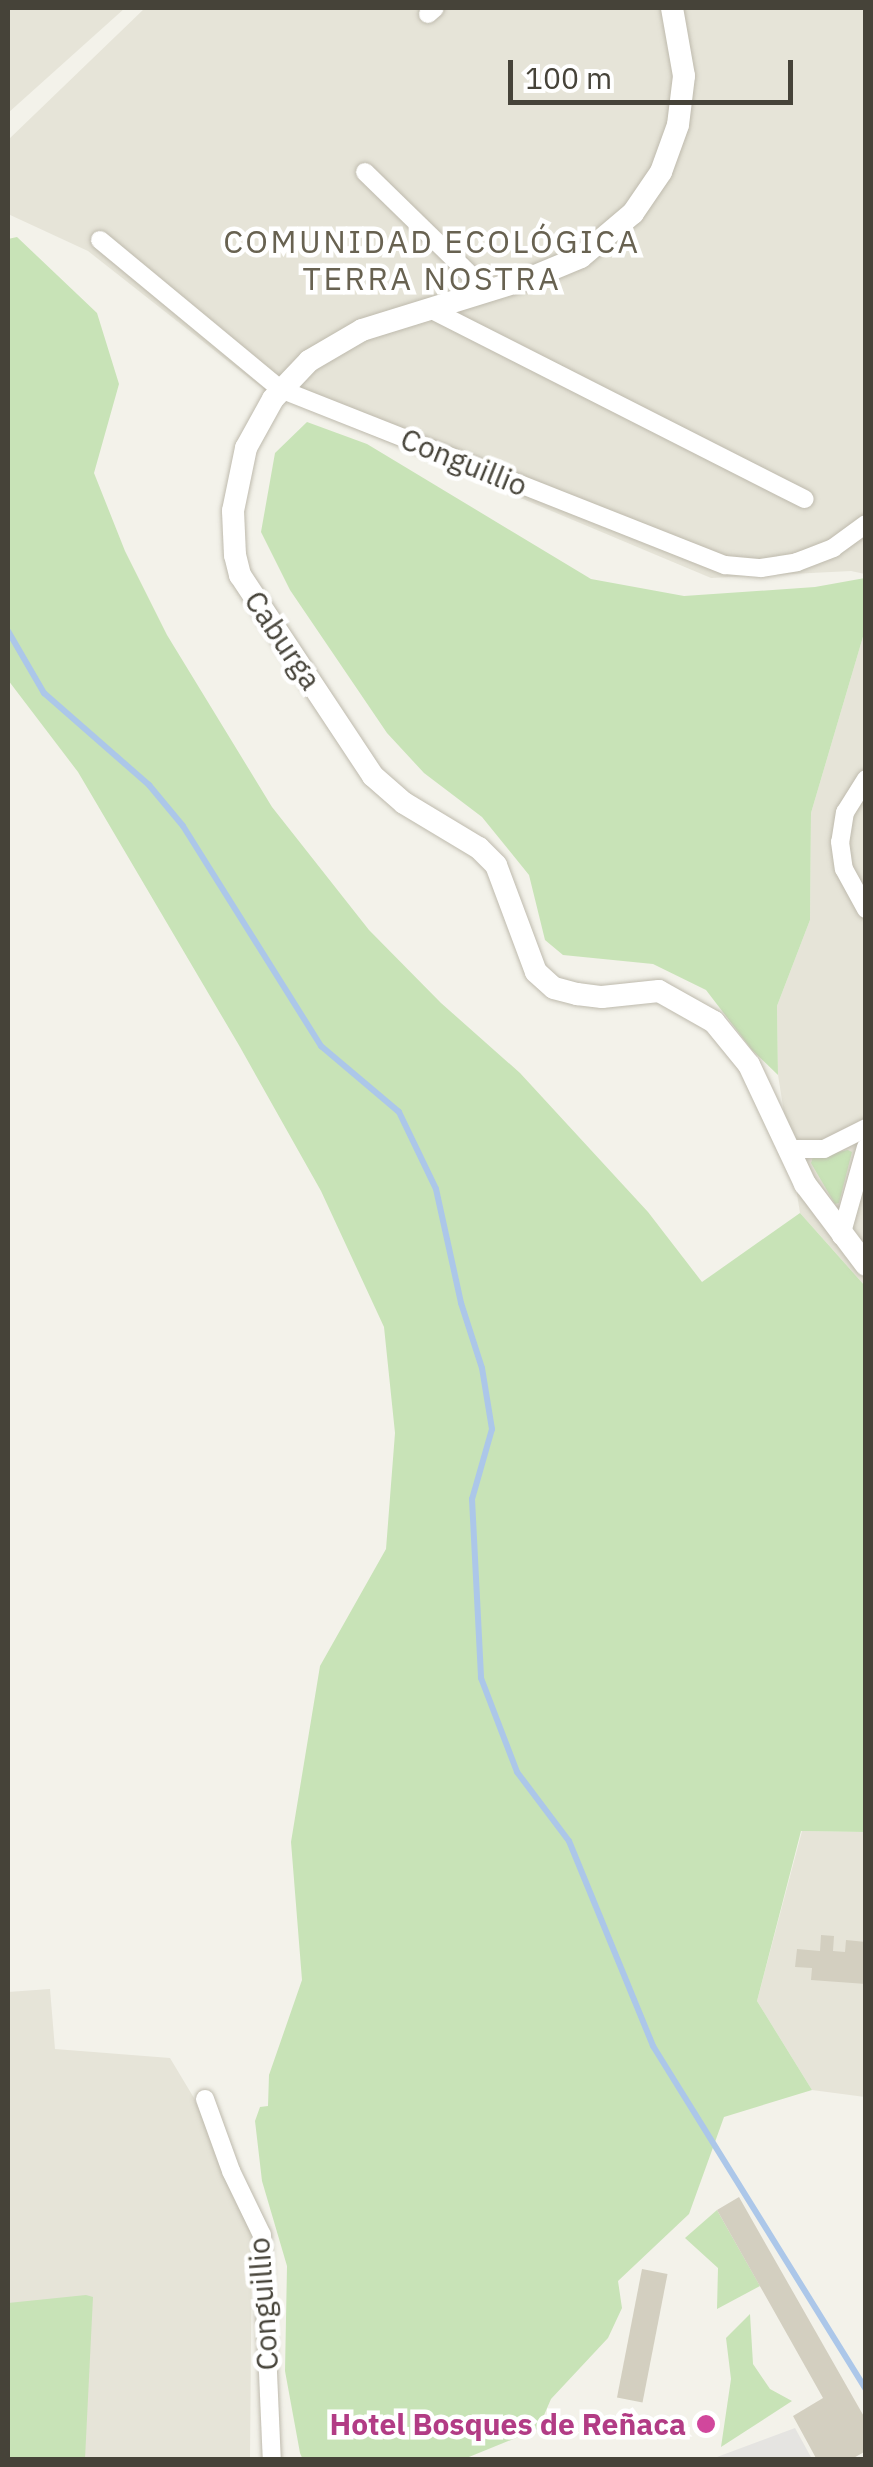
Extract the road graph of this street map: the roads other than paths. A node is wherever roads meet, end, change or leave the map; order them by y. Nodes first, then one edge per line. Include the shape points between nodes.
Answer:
1 (672, 8) edge
2 (365, 172) dead end
3 (100, 240) dead end
4 (487, 292) junction
5 (430, 309) junction
6 (280, 389) junction
7 (805, 499) dead end
8 (866, 524) edge
9 (866, 779) edge
10 (866, 908) edge
11 (866, 1128) edge
12 (866, 1147) edge
13 (790, 1150) junction
14 (841, 1236) junction
15 (866, 1264) edge
16 (206, 2099) dead end
17 (272, 2460) edge

1 - 4 street, Caburga via 682,52 682,101 670,149 648,193 618,230 581,256
2 - 4 street
3 - 6 street, Conguillio
4 - 5 street, Caburga
5 - 6 street, Caburga via 344,338
5 - 7 street
6 - 8 street, Conguillio via 725,565 797,562 833,548
6 - 13 street, Caburga via 255,428 235,490 240,576 373,776 496,864 526,956 544,981 602,998 659,991 714,1022 750,1065
9 - 10 street via 845,812 840,842 844,870
11 - 13 street via 824,1148
12 - 14 street
13 - 14 street
14 - 15 street
16 - 17 street, Conguillio via 262,2234

